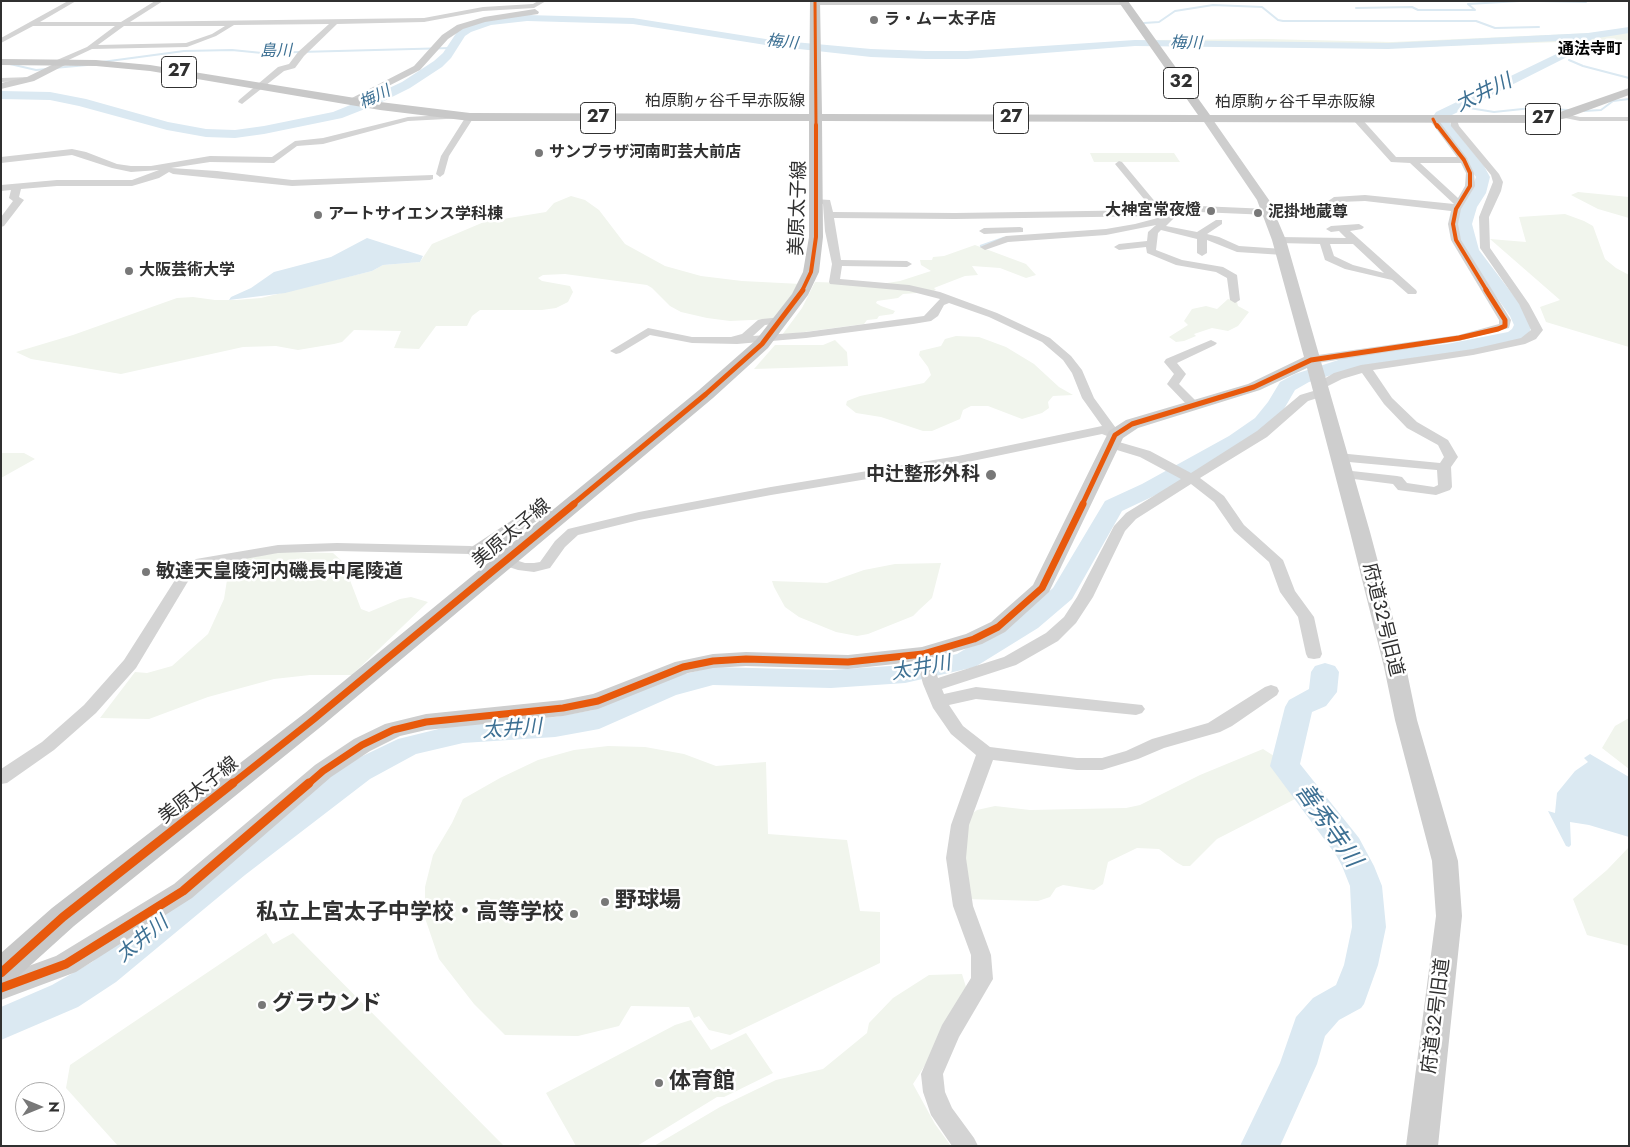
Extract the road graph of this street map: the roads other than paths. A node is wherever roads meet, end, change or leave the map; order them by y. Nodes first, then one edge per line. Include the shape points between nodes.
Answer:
1 (73, 1) edge
2 (160, 1) edge
3 (543, 1) edge
4 (815, 1) edge
5 (1124, 2) edge
6 (535, 12) dead end
7 (335, 22) junction
8 (234, 23) junction
9 (32, 24) junction
10 (122, 24) junction
11 (1, 41) edge
12 (91, 47) junction
13 (1, 62) edge
14 (62, 62) junction
15 (28, 79) junction
16 (1, 80) edge
17 (1, 86) edge
18 (259, 86) junction
19 (1629, 91) edge
20 (353, 101) junction
21 (242, 102) dead end
22 (1563, 116) junction
23 (467, 117) junction
24 (816, 118) junction
25 (1207, 118) junction
26 (1357, 119) junction
27 (1434, 119) junction
28 (1452, 119) junction
29 (1629, 119) edge
30 (1, 160) edge
31 (1412, 160) junction
32 (1464, 160) junction
33 (1119, 164) dead end
34 (168, 168) junction
35 (1469, 170) junction
36 (1494, 172) junction
37 (440, 174) dead end
38 (430, 177) dead end
39 (17, 186) junction
40 (1, 188) edge
41 (1327, 206) dead end
42 (1457, 206) junction
43 (822, 208) junction
44 (1186, 210) junction
45 (1269, 212) junction
46 (1160, 213) junction
47 (978, 215) junction
48 (1171, 217) junction
49 (1219, 222) dead end
50 (1, 224) edge
51 (1159, 227) junction
52 (1359, 227) dead end
53 (1033, 230) dead end
54 (1200, 236) junction
55 (1324, 241) junction
56 (1355, 241) junction
57 (1281, 246) junction
58 (985, 247) dead end
59 (1119, 247) dead end
60 (1150, 252) junction
61 (1204, 252) dead end
62 (836, 263) junction
63 (907, 264) dead end
64 (1394, 277) junction
65 (1412, 292) dead end
66 (1505, 297) junction
67 (948, 299) junction
68 (1235, 300) dead end
69 (782, 320) junction
70 (703, 340) junction
71 (1211, 343) dead end
72 (616, 351) dead end
73 (1365, 368) junction
74 (1316, 377) junction
75 (1192, 404) junction
76 (1113, 439) junction
77 (1341, 466) junction
78 (1444, 467) junction
79 (1189, 478) junction
80 (550, 522) junction
81 (474, 551) junction
82 (1314, 654) dead end
83 (923, 656) junction
84 (934, 690) junction
85 (1271, 691) dead end
86 (1136, 709) dead end
87 (985, 753) junction
88 (1, 778) edge
89 (1, 973) edge
90 (1, 988) edge
91 (966, 1146) edge
92 (1422, 1146) edge

1 - 9 street
2 - 10 street
3 - 7 street via 534,6 484,9 430,20
4 - 5 street
4 - 24 main road, 美原太子線
5 - 25 main road, 32
6 - 20 street via 460,27 445,37 417,68
7 - 8 street
7 - 18 street via 292,66 281,69
8 - 10 street
8 - 12 street via 187,45
9 - 10 street
9 - 11 street
10 - 12 street
12 - 14 street
13 - 14 main road, 柏原駒ヶ谷千早赤阪線 / 27
14 - 15 street
14 - 18 main road, 柏原駒ヶ谷千早赤阪線 / 27 via 150,68
15 - 16 street
15 - 17 street
18 - 20 main road, 柏原駒ヶ谷千早赤阪線 / 27
18 - 21 street
19 - 22 main road, 柏原駒ヶ谷千早赤阪線 / 27
20 - 23 main road, 柏原駒ヶ谷千早赤阪線 / 27
22 - 28 main road, 柏原駒ヶ谷千早赤阪線 / 27 via 1542,120
22 - 29 street
23 - 24 main road, 柏原駒ヶ谷千早赤阪線 / 27
23 - 34 street via 408,119 323,141 296,144 274,160 210,158
23 - 37 street
24 - 25 main road, 柏原駒ヶ谷千早赤阪線 / 27
24 - 43 main road, 美原太子線
25 - 26 main road, 柏原駒ヶ谷千早赤阪線 / 27
25 - 45 street, 府道32号旧道
26 - 27 main road, 柏原駒ヶ谷千早赤阪線 / 27
26 - 31 street via 1394,160
27 - 28 main road, 柏原駒ヶ谷千早赤阪線 / 27
27 - 32 street via 1436,126
28 - 36 street
30 - 34 street via 72,152 130,169
31 - 32 street
31 - 42 street
32 - 35 street
33 - 46 street
34 - 38 street via 292,183
34 - 39 street via 144,181 132,183
35 - 36 street
35 - 42 street via 1470,186
36 - 66 street via 1498,182 1484,217 1485,248
39 - 40 street
39 - 50 street via 14,198 19,200
41 - 42 street via 1339,194
42 - 66 street via 1453,224 1456,240
43 - 47 street
43 - 62 street
43 - 69 main road, 美原太子線 via 811,272
44 - 45 street
44 - 46 street
44 - 48 street
45 - 57 street, 府道32号旧道
46 - 47 street
47 - 53 street via 985,232
48 - 51 street
48 - 58 street via 1106,232 1006,239
49 - 54 street
51 - 54 street
51 - 60 street via 1153,232
52 - 56 street via 1336,228
54 - 57 street via 1230,248
54 - 61 street
55 - 56 street
55 - 57 street
55 - 64 street via 1329,258 1349,267
56 - 64 street
57 - 74 street, 府道32号旧道
59 - 60 street
60 - 68 street via 1180,263 1235,275 1232,280
62 - 63 street
62 - 67 street via 834,282 909,288
64 - 65 street
66 - 73 street via 1536,323 1537,330 1525,341
66 - 74 street via 1504,326 1498,329
67 - 70 street via 940,303 927,319 806,335 737,341
67 - 76 street via 993,315 1046,340 1067,358 1078,373 1088,398
69 - 70 street via 757,324 745,337
69 - 80 main road, 美原太子線 via 762,344 706,394
70 - 72 street via 648,331
71 - 75 street via 1170,362 1180,374 1173,384
73 - 74 street via 1338,376
73 - 78 street via 1412,425 1443,443 1451,457
74 - 75 street via 1254,387
74 - 77 street, 府道32号旧道
74 - 79 street via 1304,398 1262,434
75 - 76 street via 1132,424
76 - 79 street
76 - 81 street via 1103,430 958,460 772,490 639,516 572,532 545,565 523,567
76 - 83 street via 1042,588 998,627 974,639
77 - 78 street
77 - 78 street via 1397,480 1403,487 1436,491 1445,487
77 - 92 street, 府道32号旧道 via 1445,861 1449,916
79 - 82 street via 1219,499 1239,528 1276,560 1288,592 1306,617
79 - 84 street via 1131,516 1119,530 1090,590 1070,620 1052,637 1010,661
80 - 81 street via 542,513 533,515
80 - 89 main road, 美原太子線 via 314,719 63,917
81 - 88 street via 337,547 278,549 201,562 180,583 130,664 90,709 48,746
83 - 84 street
83 - 90 street via 848,662 713,661 683,667 598,701 563,708 426,722 393,730 323,771 183,890 66,964
84 - 86 street
84 - 87 street via 957,730
85 - 87 street via 1214,728 1158,743 1102,764
87 - 91 street via 960,825 956,858 963,906 981,955 982,979 950,1032 932,1074 934,1092 943,1114

